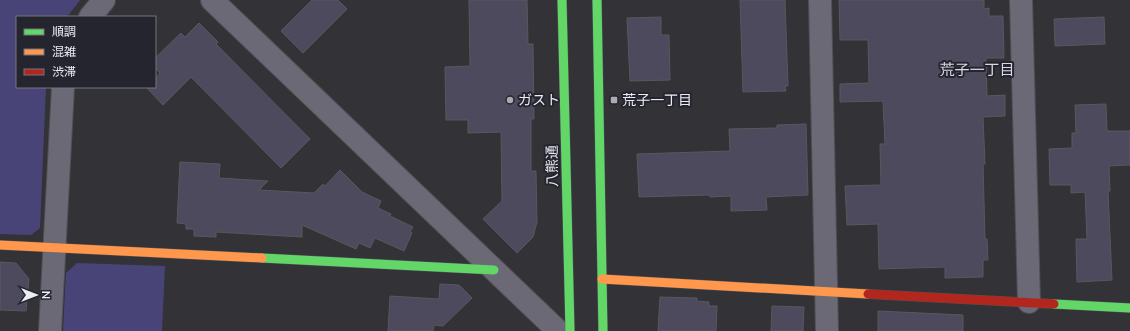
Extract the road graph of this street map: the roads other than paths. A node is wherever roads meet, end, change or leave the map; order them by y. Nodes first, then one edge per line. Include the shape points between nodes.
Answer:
1 (104, 0) edge
2 (212, 0) edge
3 (562, 0) edge
4 (597, 0) edge
5 (820, 0) edge
6 (1021, 0) edge
7 (91, 16) edge
8 (63, 88) edge
9 (0, 245) edge
10 (55, 248) junction
11 (494, 270) junction
12 (602, 279) junction
13 (826, 292) junction
14 (1029, 302) junction
15 (1130, 308) edge
16 (50, 331) edge
17 (558, 331) edge
18 (570, 331) edge
19 (603, 331) edge
20 (827, 331) edge

1 - 7 street
2 - 11 street
3 - 18 street, 八熊通
4 - 12 street
5 - 13 street
6 - 14 street
8 - 10 street
9 - 10 street
10 - 11 street
10 - 16 street
11 - 17 street
12 - 13 street
12 - 19 street
13 - 14 street
13 - 20 street
14 - 15 street

